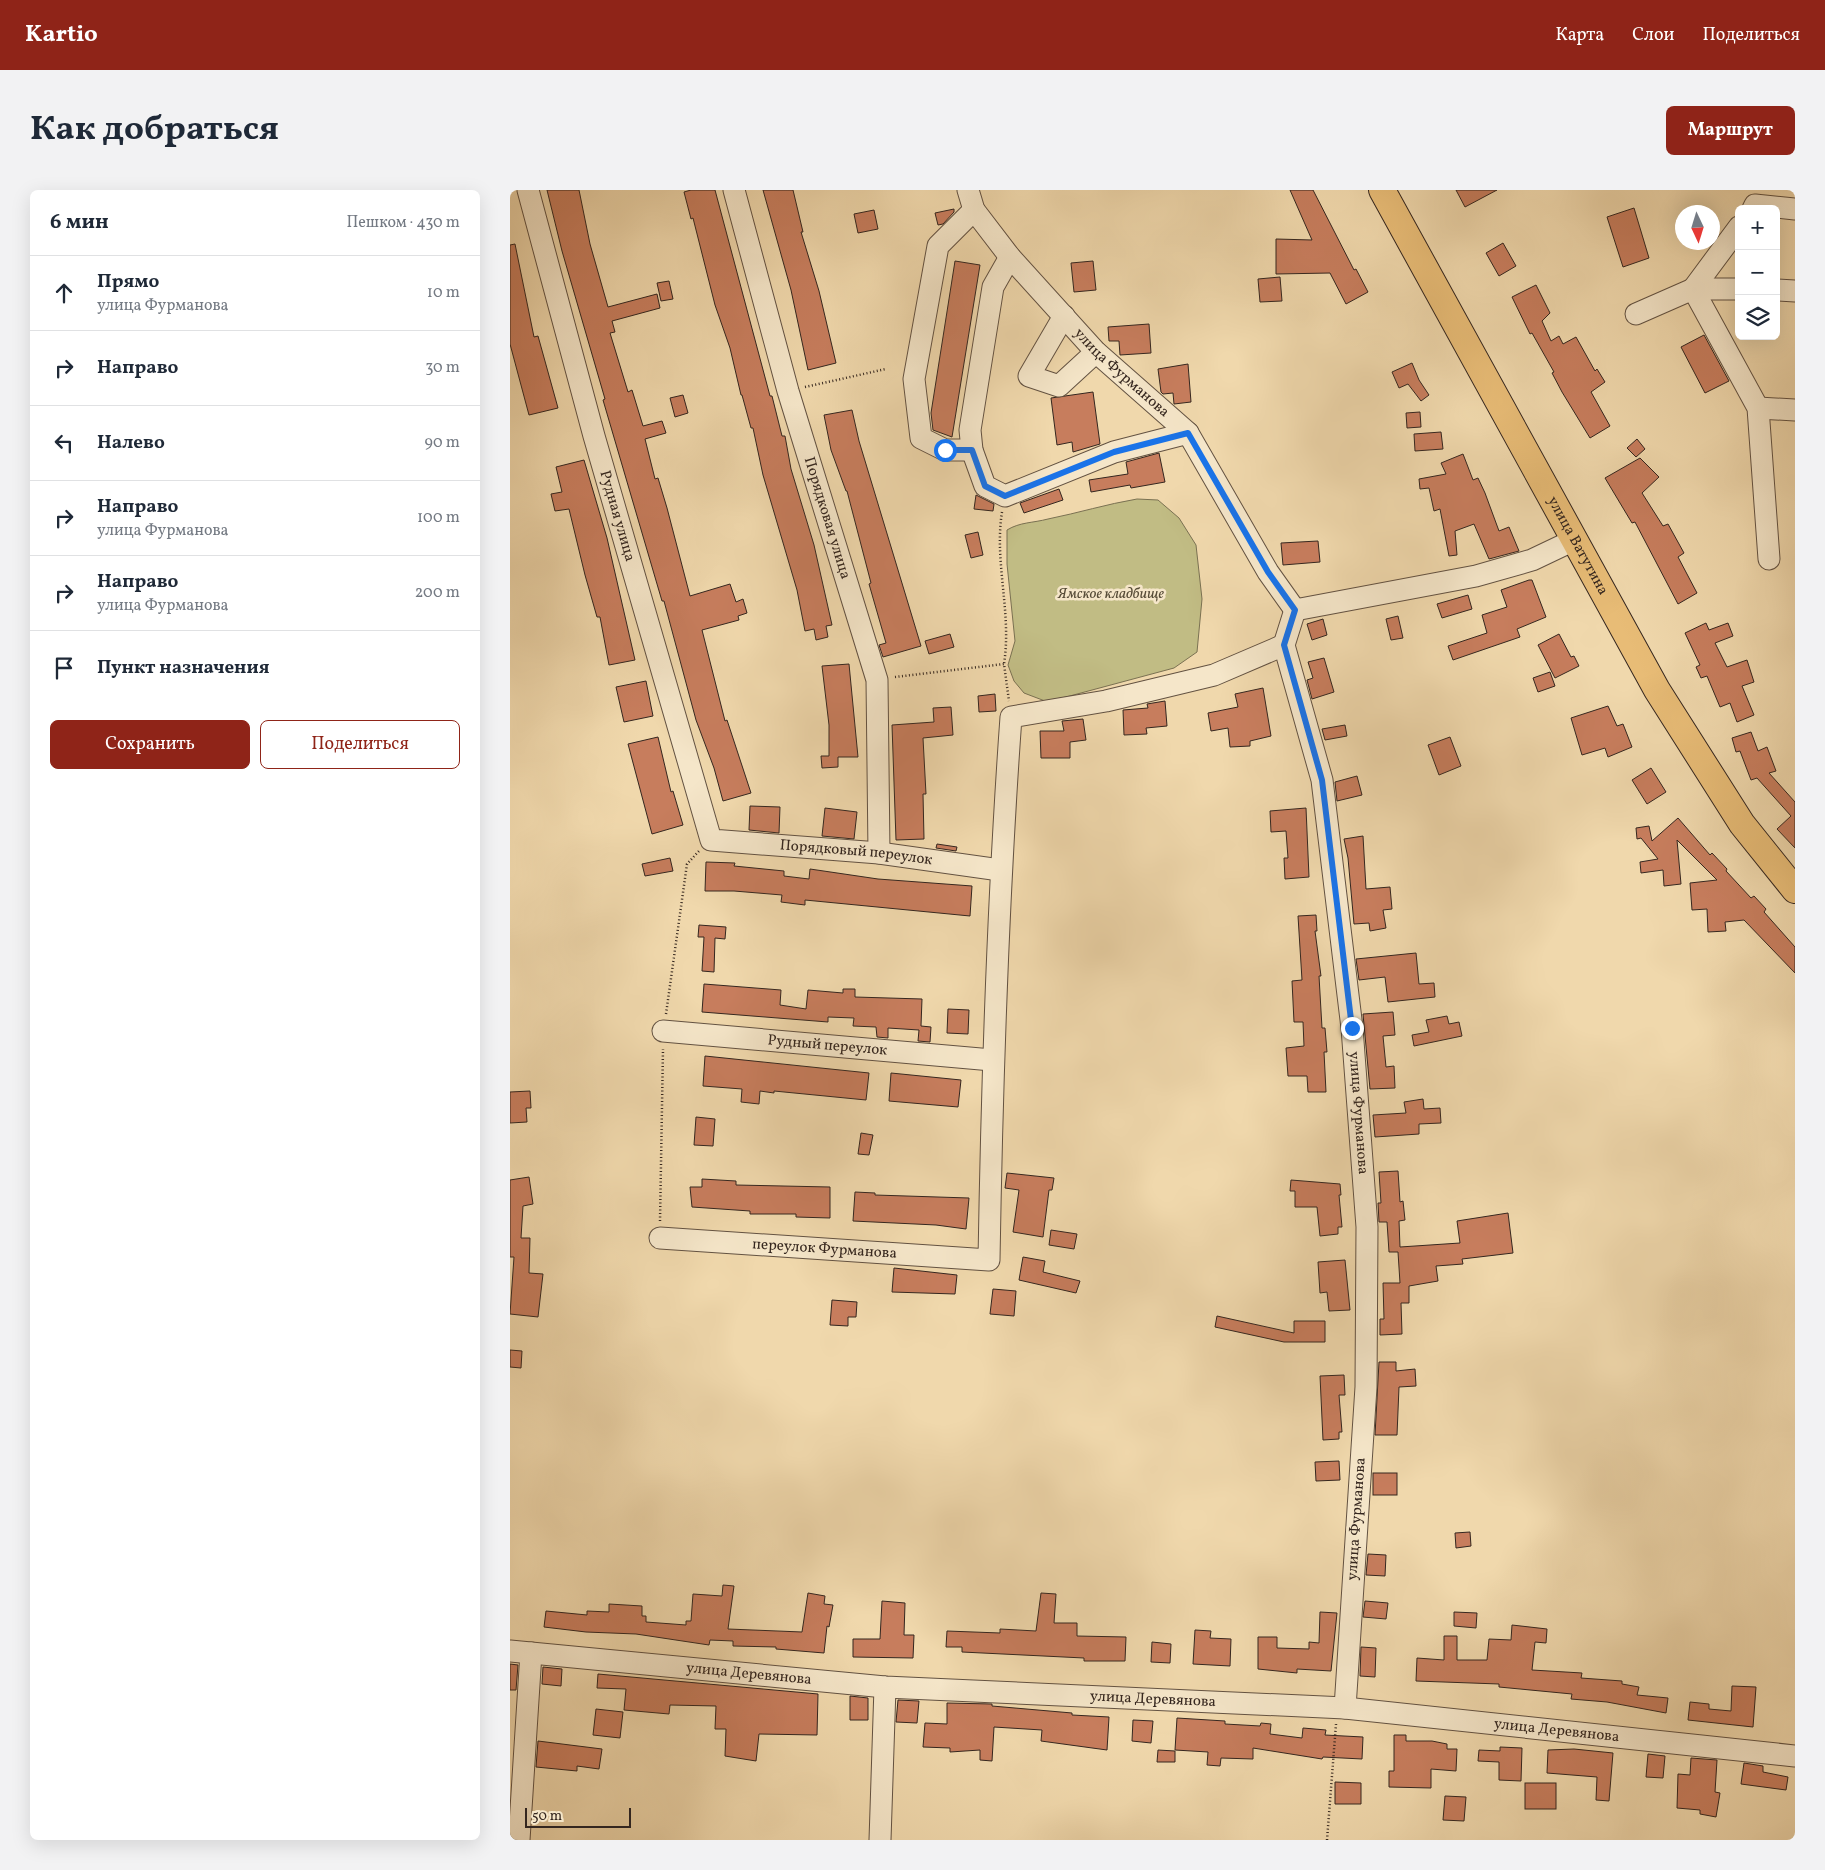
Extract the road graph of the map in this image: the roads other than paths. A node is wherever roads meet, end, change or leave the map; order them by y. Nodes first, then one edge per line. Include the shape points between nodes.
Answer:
1 (528, 190) edge
2 (734, 190) edge
3 (968, 190) edge
4 (1382, 190) edge
5 (1755, 201) edge
6 (1795, 209) edge
7 (974, 210) junction
8 (1735, 232) edge
9 (1010, 257) junction
10 (1693, 289) junction
11 (1735, 290) edge
12 (1780, 290) edge
13 (1795, 290) edge
14 (1636, 314) dead end
15 (1064, 316) junction
16 (1096, 352) junction
17 (1758, 408) junction
18 (1795, 410) edge
19 (1188, 433) junction
20 (972, 450) junction
21 (1574, 540) junction
22 (1768, 559) dead end
23 (1295, 610) junction
24 (1284, 645) junction
25 (711, 840) joint
26 (878, 853) junction
27 (1000, 870) junction
28 (1795, 890) edge
29 (663, 1031) road end
30 (992, 1060) junction
31 (660, 1238) road end
32 (510, 1651) edge
33 (531, 1653) junction
34 (885, 1687) junction
35 (1345, 1708) junction
36 (1795, 1756) edge
37 (518, 1840) edge
38 (880, 1840) edge

1 - 25 street, Рудная улица via 597,445
2 - 26 street, Порядковая улица via 788,391 876,680
3 - 7 street, улица Фурманова
4 - 21 main road, улица Ватутина
5 - 6 street
7 - 9 street, улица Фурманова
7 - 20 street via 938,246 914,379 921,438 945,450
8 - 10 street
9 - 15 street, улица Фурманова
9 - 20 street via 993,287 970,430
10 - 11 street
10 - 14 street
10 - 17 street
12 - 13 street
15 - 16 street, улица Фурманова
15 - 16 street via 1029,376 1059,386
16 - 19 street, улица Фурманова
17 - 18 street
17 - 22 street
19 - 20 street via 1114,452 1005,496 985,486
19 - 23 street, улица Фурманова via 1268,572
21 - 23 street via 1532,560 1476,576
21 - 28 main road, улица Ватутина via 1657,690 1742,824
23 - 24 street
24 - 27 street via 1214,675 1106,701 1010,717
24 - 35 street, улица Фурманова via 1322,780 1352,1028 1367,1228 1366,1387
25 - 26 street, Порядковый переулок
26 - 27 street, Порядковый переулок
27 - 30 street
29 - 30 street, Рудный переулок
30 - 31 street, переулок Фурманова via 988,1260
32 - 33 street, улица Деревянова
33 - 34 street, улица Деревянова
33 - 37 street
34 - 35 street, улица Деревянова
34 - 38 street
35 - 36 street, улица Деревянова

